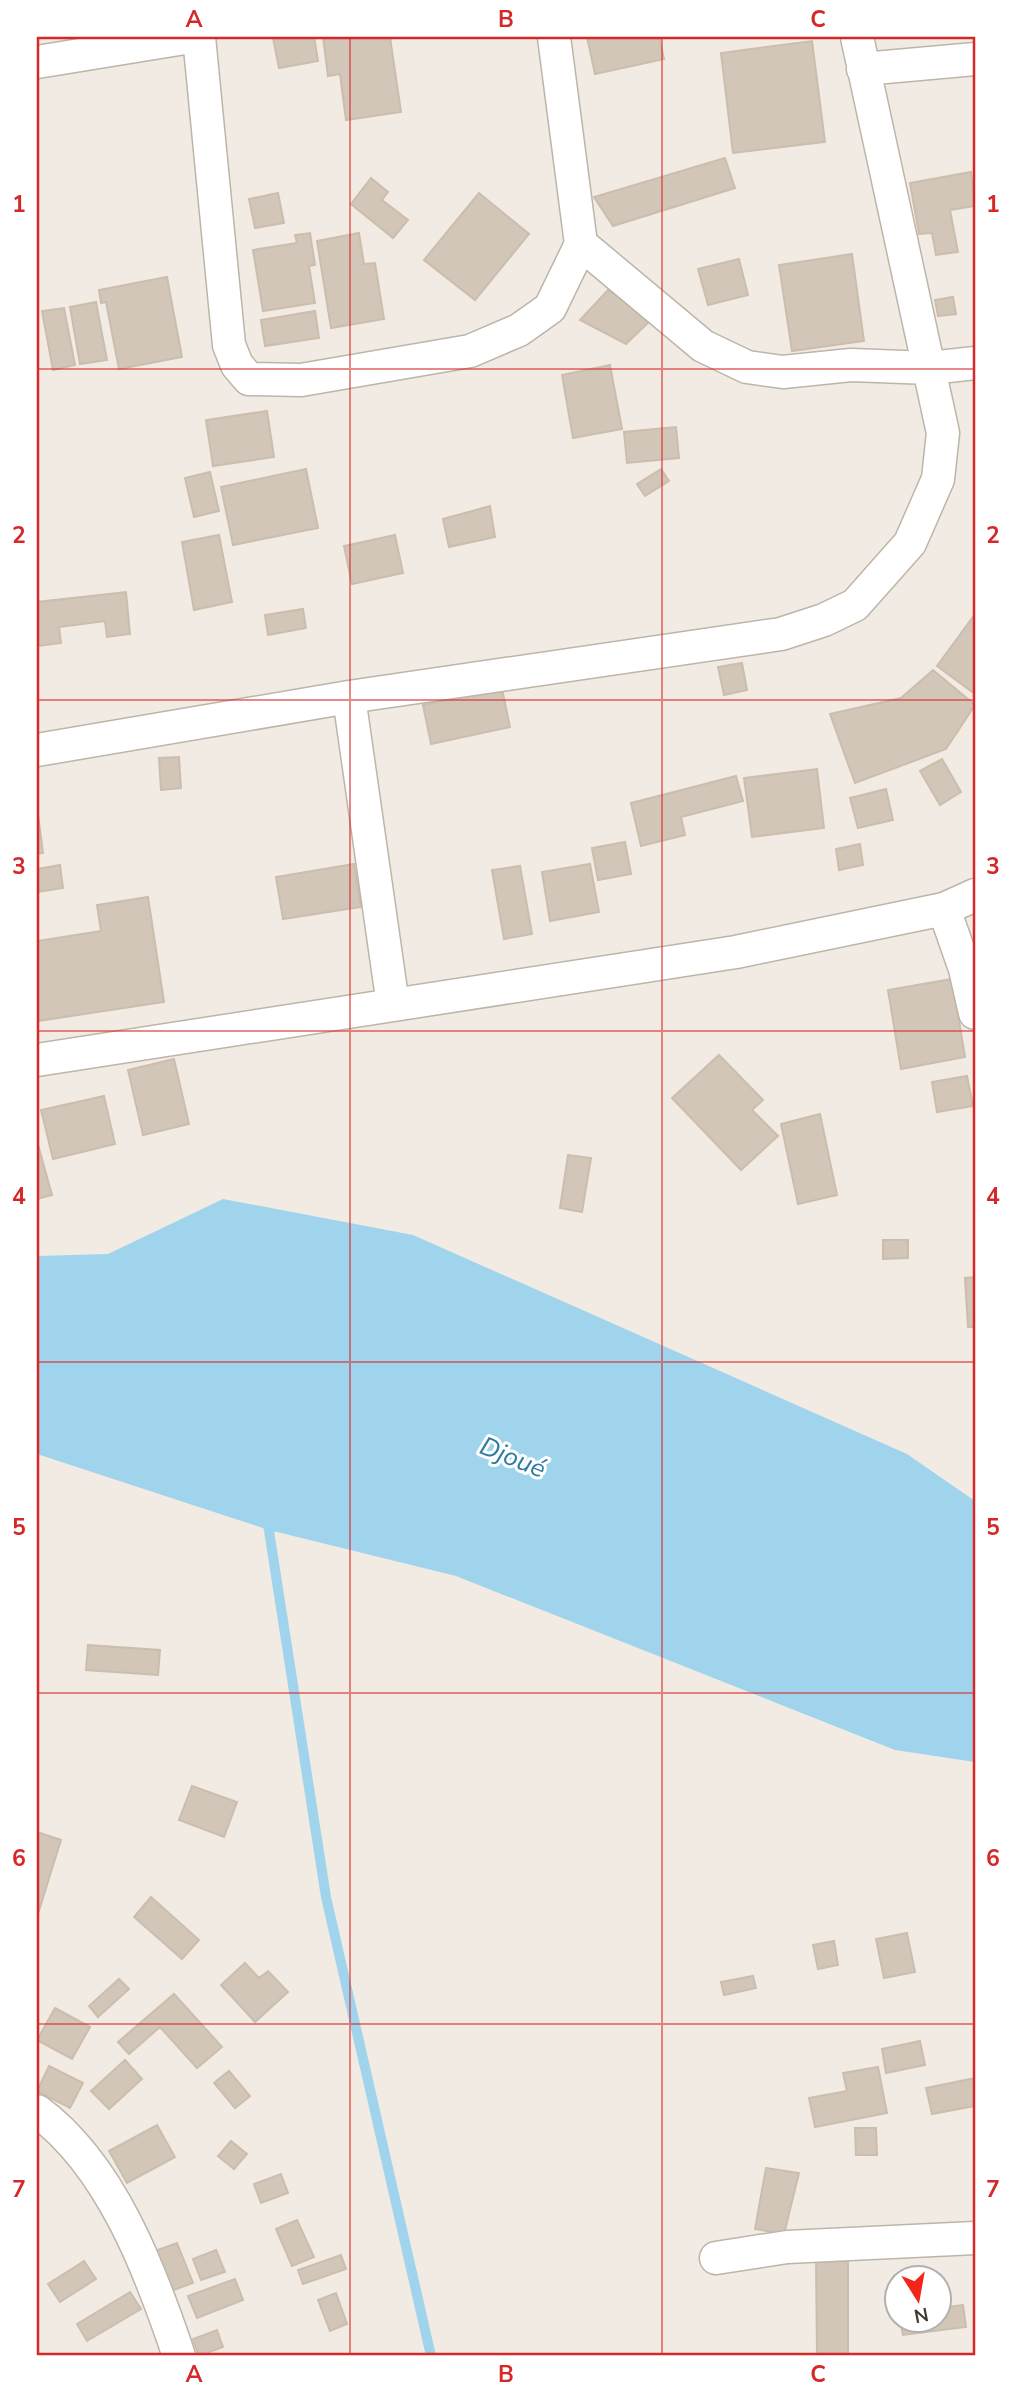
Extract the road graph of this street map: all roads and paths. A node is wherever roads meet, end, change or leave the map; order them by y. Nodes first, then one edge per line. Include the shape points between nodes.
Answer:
1 (191, 37) edge
2 (199, 37) edge
3 (554, 37) edge
4 (857, 37) edge
5 (975, 59) edge
6 (37, 62) edge
7 (863, 69) junction
8 (581, 244) junction
9 (975, 363) edge
10 (930, 368) junction
11 (349, 697) junction
12 (37, 750) edge
13 (975, 895) edge
14 (944, 909) junction
15 (393, 1005) junction
16 (975, 1013) edge
17 (37, 1060) edge
18 (37, 2111) edge
19 (975, 2238) edge
20 (716, 2259) dead end
21 (179, 2356) edge

1 - 6 street
2 - 8 street via 229,345 249,379 301,380 470,351 519,330 550,307
3 - 8 street
4 - 7 street
5 - 7 street
7 - 10 street
8 - 10 street via 703,346 747,367 783,372 851,365
9 - 10 street
10 - 11 street via 943,433 938,479 911,543 855,605 781,634
11 - 12 street
11 - 15 street
13 - 14 street
14 - 15 street via 736,953
14 - 16 street
15 - 17 street
18 - 21 street via 57,2125 122,2218 153,2281
19 - 20 street via 787,2247

